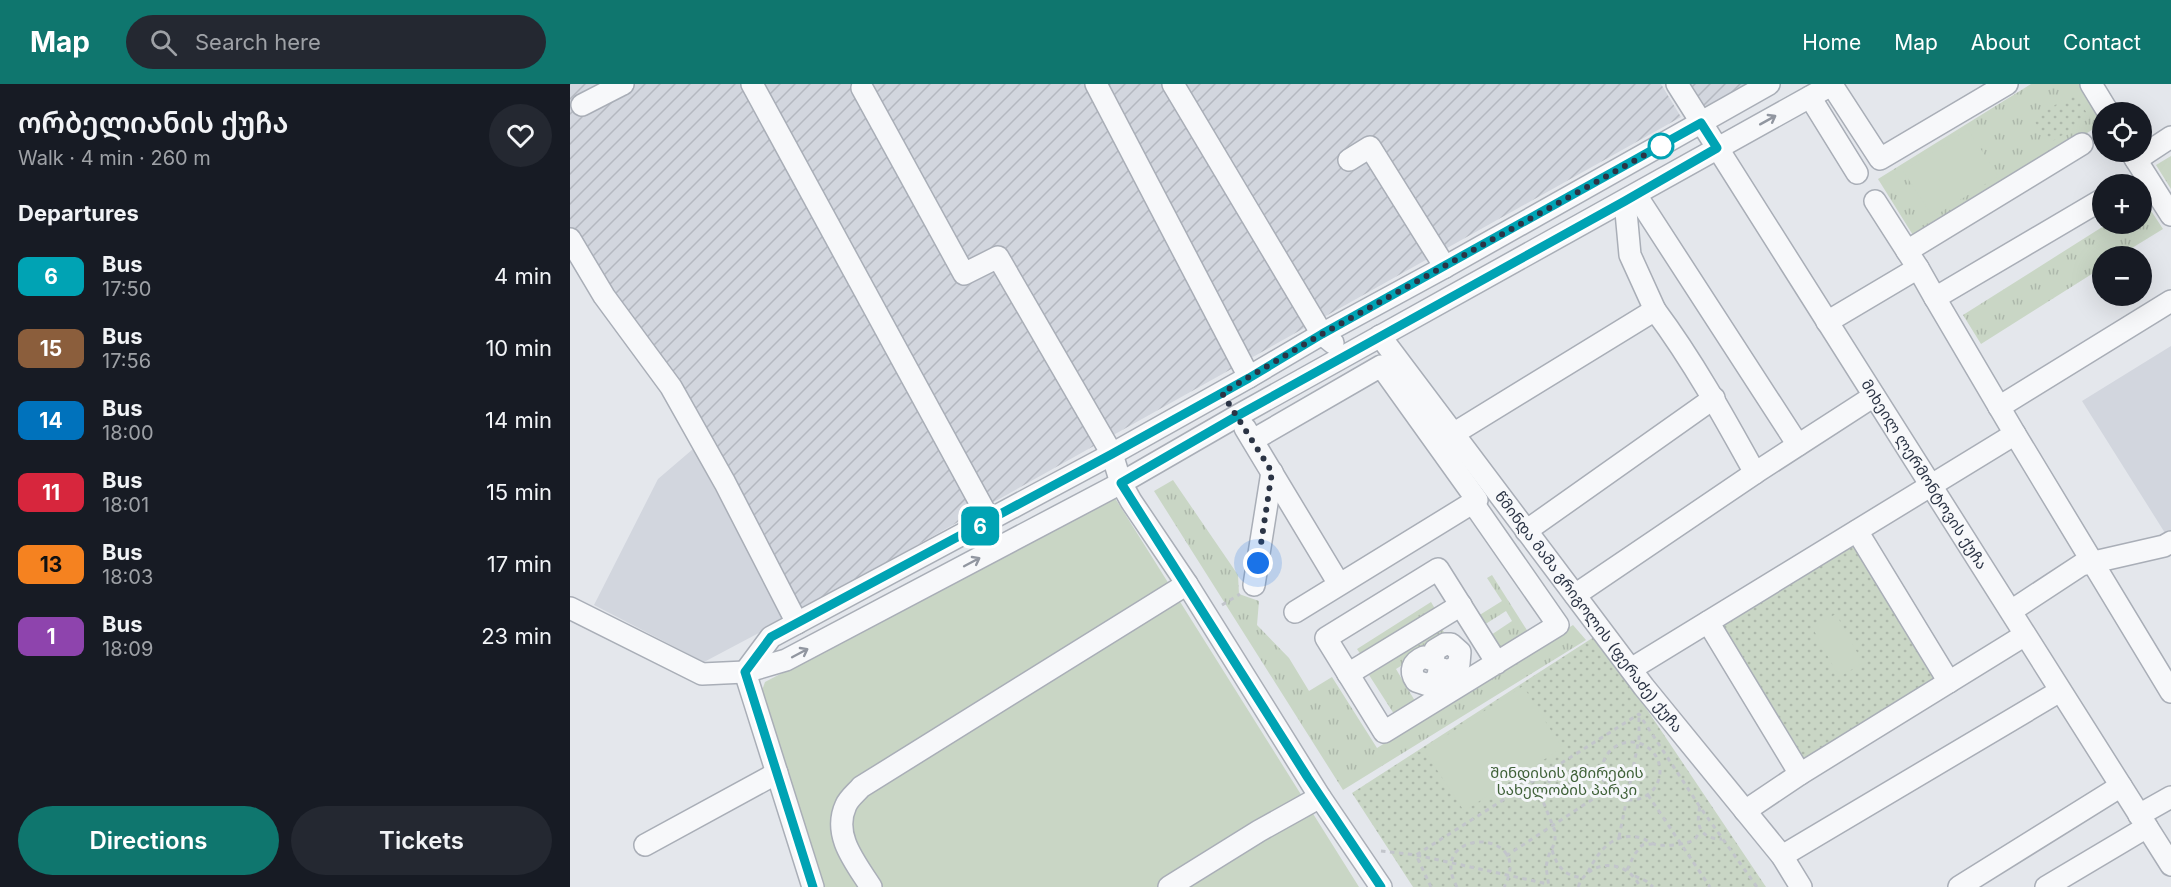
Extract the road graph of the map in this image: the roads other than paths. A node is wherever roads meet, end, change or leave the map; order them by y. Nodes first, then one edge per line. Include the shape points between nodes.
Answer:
1 (623, 84) edge
2 (752, 84) edge
3 (1096, 84) edge
4 (1173, 84) edge
5 (1677, 84) edge
6 (1769, 84) edge
7 (1832, 84) edge
8 (2007, 84) edge
9 (2091, 84) edge
10 (861, 88) dead end
11 (1810, 97) junction
12 (2102, 102) edge
13 (582, 105) dead end
14 (1701, 123) junction
15 (2171, 137) edge
16 (2082, 144) dead end
17 (2152, 147) edge
18 (1717, 148) junction
19 (1349, 160) dead end
20 (2138, 162) edge
21 (1857, 173) dead end
22 (1630, 198) junction
23 (1875, 201) dead end
24 (2092, 205) edge
25 (2171, 215) edge
26 (570, 239) edge
27 (1912, 259) junction
28 (1445, 267) junction
29 (1935, 298) junction
30 (2171, 301) edge
31 (1655, 310) junction
32 (1827, 322) junction
33 (1322, 334) junction
34 (1380, 336) junction
35 (1347, 355) junction
36 (1249, 378) junction
37 (1222, 393) junction
38 (1874, 396) junction
39 (1714, 398) junction
40 (1999, 407) junction
41 (1237, 416) junction
42 (1453, 434) junction
43 (2015, 434) junction
44 (1253, 440) junction
45 (1798, 445) junction
46 (1112, 454) junction
47 (1272, 472) junction
48 (1755, 473) junction
49 (1121, 483) junction
50 (1931, 486) junction
51 (1473, 503) junction
52 (990, 521) junction
53 (1526, 531) junction
54 (1857, 531) junction
55 (2171, 542) edge
56 (2093, 562) junction
57 (1187, 584) junction
58 (1339, 584) junction
59 (1254, 585) road end
60 (1575, 595) junction
61 (1461, 606) junction
62 (570, 608) edge
63 (2011, 611) junction
64 (1295, 612) dead end
65 (1708, 622) junction
66 (797, 623) junction
67 (2025, 635) junction
68 (1482, 639) junction
69 (1497, 663) junction
70 (1436, 664) dead end
71 (1631, 669) junction
72 (745, 672) junction
73 (1348, 674) junction
74 (1949, 682) junction
75 (2060, 691) junction
76 (2171, 692) edge
77 (777, 773) junction
78 (1800, 774) junction
79 (2121, 786) junction
80 (1320, 796) junction
81 (2171, 796) edge
82 (1745, 811) junction
83 (2143, 821) junction
84 (645, 845) dead end
85 (1782, 856) junction
86 (2171, 865) edge
87 (813, 887) edge
88 (870, 887) edge
89 (1169, 887) edge
90 (1381, 887) edge
91 (1801, 887) edge
92 (1959, 887) edge
93 (2046, 887) edge

1 - 13 street
2 - 52 street
3 - 36 street
4 - 33 street
5 - 14 street, მიხეილ ლერმონტოვის ქუჩა
6 - 14 street
7 - 8 street via 1880,159
7 - 11 street
9 - 12 street
10 - 46 street via 964,274 998,256
18 -> 11 street
11 - 21 street
14 - 18 street, მიხეილ ლერმონტოვის ქუჩა
14 - 28 street
15 - 17 street
16 - 27 street
18 - 22 street
18 - 32 street, მიხეილ ლერმონტოვის ქუჩა
19 - 28 street via 1370,147
20 - 25 street
22 - 31 street via 1630,255
22 - 34 street
22 - 45 street
23 - 27 street
24 - 29 street
26 - 66 street via 604,296 671,387
27 - 29 street
27 - 32 street
28 - 33 street
29 - 40 street
30 - 40 street
31 - 39 street
31 - 42 street
32 - 38 street, მიხეილ ლერმონტოვის ქუჩა
33 - 35 street
33 - 36 street
34 - 35 street
34 - 42 street, წმინდა მამა გრიგოლის (ფერაძე) ქუჩა
35 - 41 street
36 - 37 street
37 - 41 street
37 - 46 street
38 - 45 street
38 - 50 street, მიხეილ ლერმონტოვის ქუჩა
39 - 48 street
39 - 53 street
40 - 43 street
41 - 44 street
41 - 49 street
42 - 53 street, წმინდა მამა გრიგოლის (ფერაძე) ქუჩა
43 - 50 street
43 - 56 street
44 - 47 street
44 - 51 street via 1381,366 1478,500
45 - 48 street
46 - 49 street
46 - 52 street
47 - 58 street
47 - 59 street
48 - 60 street
49 - 57 street
72 -> 49 street via 786,660
50 - 54 street
50 - 63 street, მიხეილ ლერმონტოვის ქუჩა
51 - 58 street
51 - 69 street via 1558,626
52 - 66 street
53 - 60 street, წმინდა მამა გრიგოლის (ფერაძე) ქუჩა
54 - 65 street
54 - 74 street
55 - 56 street
56 - 63 street via 2081,565
56 - 76 street
57 - 80 street
57 - 88 street via 861,787 846,804 841,824 845,846
58 - 64 street
60 - 71 street, წმინდა მამა გრიგოლის (ფერაძე) ქუჩა
61 - 68 street
61 - 73 street
61 - 73 street via 1438,569 1326,638
62 - 72 street via 702,674
63 - 67 street, მიხეილ ლერმონტოვის ქუჩა
65 - 71 street
65 - 78 street
66 - 72 street via 771,637
67 - 74 street
67 - 75 street, მიხეილ ლერმონტოვის ქუჩა
68 - 69 street
68 - 70 street via 1460,652 1455,669 1449,671
69 - 73 street via 1384,732
71 - 82 street, წმინდა მამა გრიგოლის (ფერაძე) ქუჩა
72 - 77 street
74 - 78 street
75 - 79 street, მიხეილ ლერმონტოვის ქუჩა
75 - 85 street
77 - 84 street
77 - 87 street
78 - 82 street
79 - 83 street, მიხეილ ლერმონტოვის ქუჩა
79 - 92 street
80 - 89 street
80 - 90 street
81 - 83 street
82 - 85 street, წმინდა მამა გრიგოლის (ფერაძე) ქუჩა
83 - 86 street, მიხეილ ლერმონტოვის ქუჩა
83 - 93 street
85 - 91 street, წმინდა მამა გრიგოლის (ფერაძე) ქუჩა

